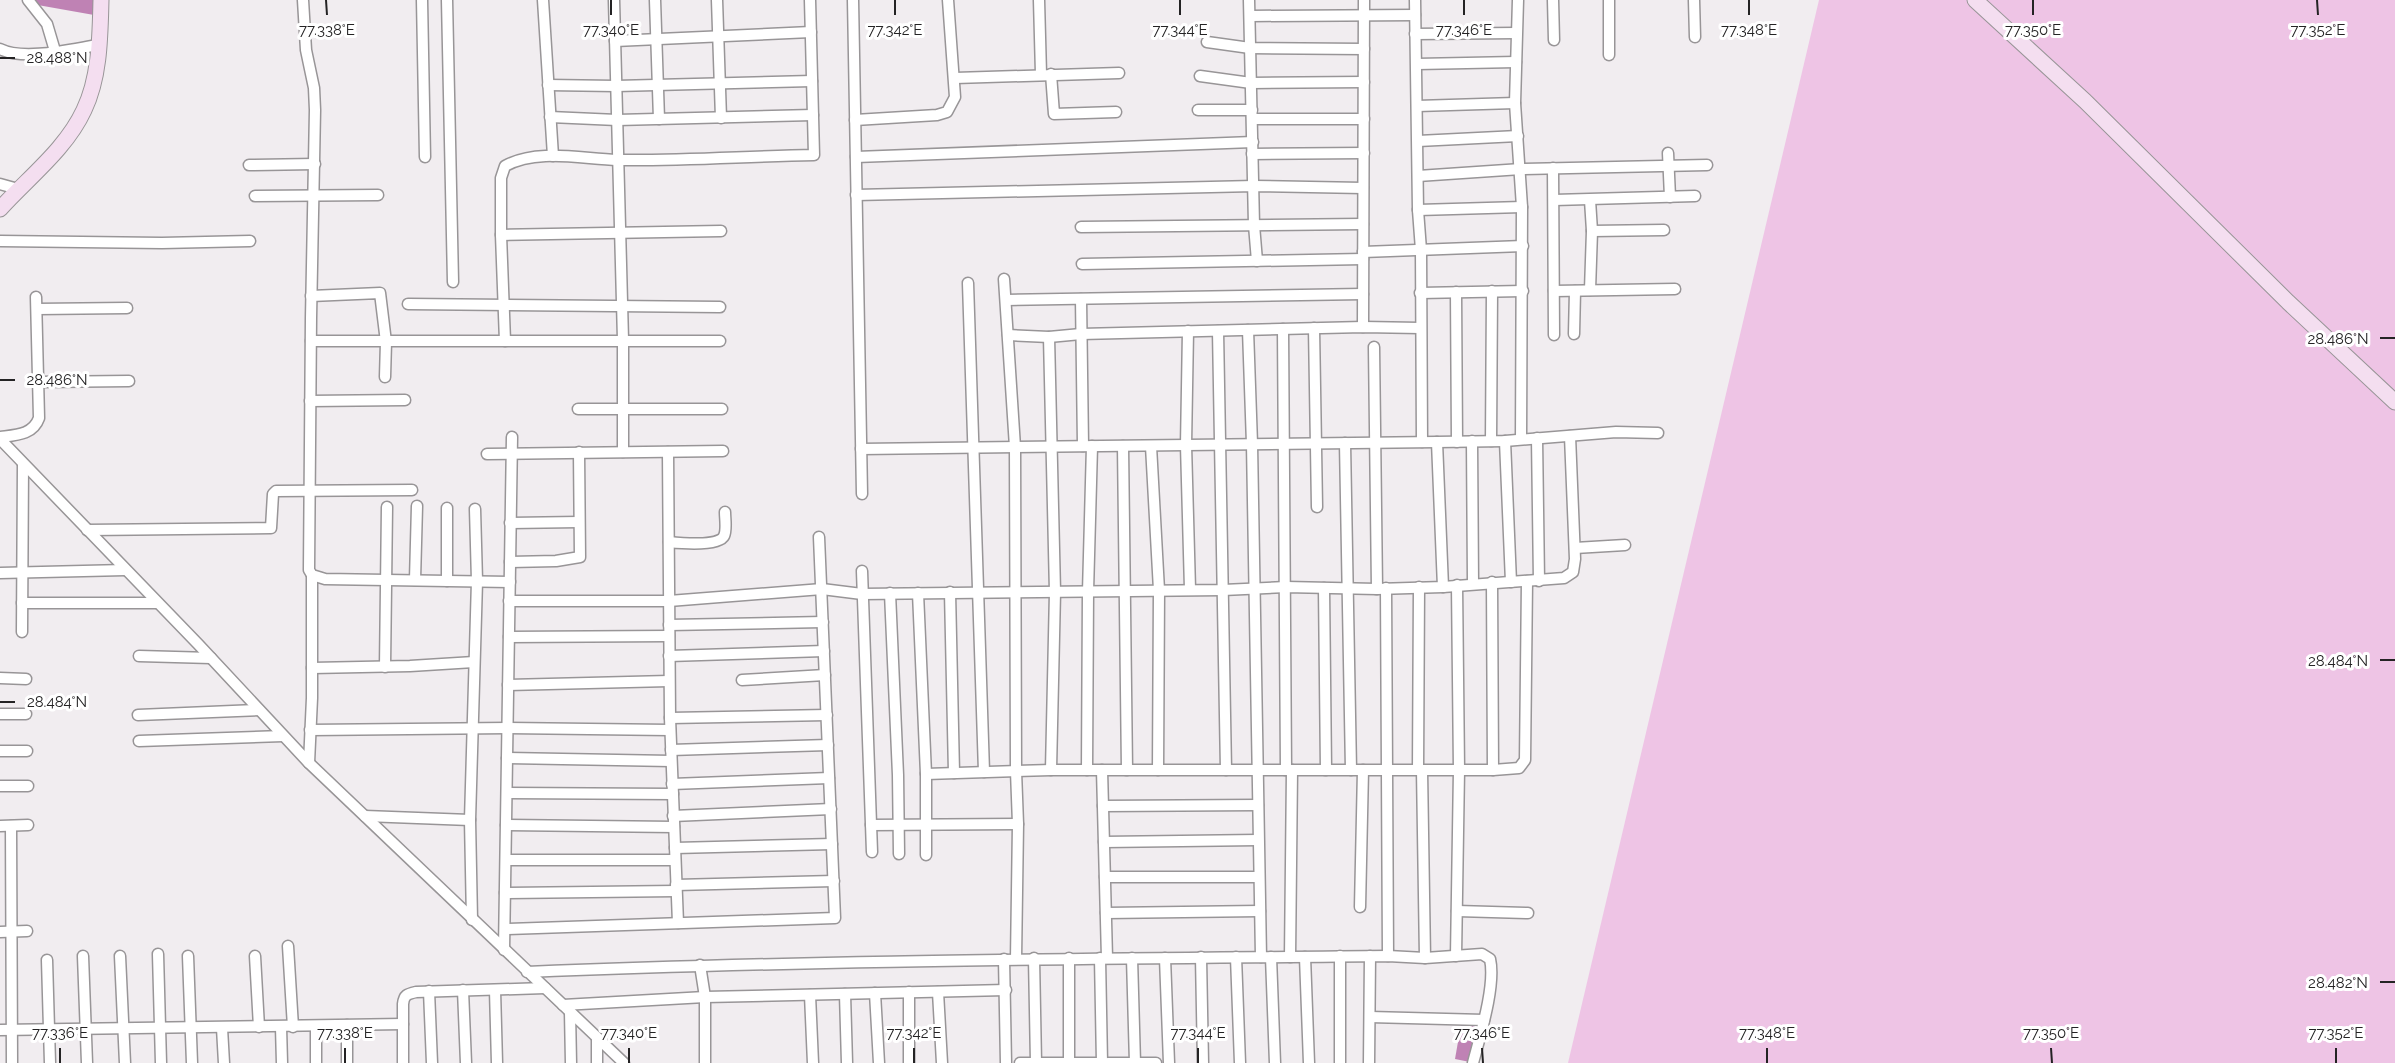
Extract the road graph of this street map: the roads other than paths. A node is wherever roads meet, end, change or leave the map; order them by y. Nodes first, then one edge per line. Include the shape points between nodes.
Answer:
1 (28, 0) edge
2 (101, 0) edge
3 (303, 0) edge
4 (422, 0) edge
5 (447, 0) edge
6 (543, 0) edge
7 (614, 0) edge
8 (655, 0) edge
9 (717, 0) edge
10 (810, 0) edge
11 (853, 0) edge
12 (948, 0) edge
13 (1038, 0) edge
14 (1249, 0) edge
15 (1364, 0) edge
16 (1415, 0) edge
17 (1518, 0) edge
18 (1553, 0) edge
19 (1609, 0) edge
20 (1694, 0) edge
21 (1975, 0) edge
22 (1364, 14) junction
23 (1415, 15) junction
24 (1250, 16) junction
25 (811, 32) junction
26 (1516, 33) junction
27 (1415, 34) junction
28 (718, 37) junction
29 (1695, 37) dead end
30 (657, 39) junction
31 (1554, 40) dead end
32 (615, 41) junction
33 (1208, 42) dead end
34 (98, 45) junction
35 (1250, 48) junction
36 (1364, 49) junction
37 (0, 50) edge
38 (55, 51) junction
39 (1609, 55) dead end
40 (1516, 62) junction
41 (1417, 64) junction
42 (1119, 73) dead end
43 (1046, 74) junction
44 (1200, 76) dead end
45 (955, 78) junction
46 (812, 81) junction
47 (1364, 82) junction
48 (1251, 83) junction
49 (719, 84) junction
50 (548, 85) junction
51 (658, 85) junction
52 (616, 86) junction
53 (1515, 103) junction
54 (1417, 106) junction
55 (1198, 110) dead end
56 (1116, 112) dead end
57 (1252, 114) junction
58 (813, 115) junction
59 (550, 117) junction
60 (721, 118) junction
61 (660, 119) junction
62 (1364, 119) junction
63 (617, 120) junction
64 (855, 120) junction
65 (1518, 136) junction
66 (1418, 141) junction
67 (1252, 142) junction
68 (1364, 153) junction
69 (1668, 153) dead end
70 (1252, 154) junction
71 (553, 156) junction
72 (425, 157) dead end
73 (856, 157) junction
74 (618, 160) junction
75 (315, 164) junction
76 (249, 165) dead end
77 (1707, 165) dead end
78 (1669, 166) junction
79 (1553, 168) junction
80 (1521, 169) junction
81 (1418, 176) junction
82 (0, 184) edge
83 (1254, 186) junction
84 (1363, 188) junction
85 (18, 189) junction
86 (314, 195) junction
87 (378, 195) dead end
88 (856, 195) junction
89 (255, 196) dead end
90 (1695, 196) dead end
91 (1670, 197) junction
92 (1590, 200) junction
93 (1554, 201) junction
94 (1522, 207) junction
95 (0, 209) edge
96 (1418, 210) junction
97 (1364, 224) junction
98 (1254, 225) junction
99 (1080, 227) dead end
100 (1664, 230) dead end
101 (721, 231) dead end
102 (1592, 231) junction
103 (620, 232) junction
104 (501, 235) junction
105 (0, 241) edge
106 (250, 241) dead end
107 (1523, 246) junction
108 (1421, 250) junction
109 (1363, 256) junction
110 (1257, 261) junction
111 (1082, 264) dead end
112 (1005, 279) dead end
113 (453, 282) dead end
114 (968, 283) dead end
115 (1675, 289) dead end
116 (1590, 290) junction
117 (1492, 291) junction
118 (1523, 291) junction
119 (1554, 291) junction
120 (1575, 291) junction
121 (1420, 292) junction
122 (1456, 292) junction
123 (1363, 294) junction
124 (311, 296) junction
125 (36, 297) dead end
126 (1081, 299) junction
127 (1006, 300) junction
128 (408, 304) dead end
129 (503, 305) junction
130 (622, 305) junction
131 (720, 307) dead end
132 (127, 308) dead end
133 (37, 309) junction
134 (1363, 327) junction
135 (1314, 328) junction
136 (1420, 328) junction
137 (1282, 329) junction
138 (1248, 330) junction
139 (1218, 331) junction
140 (1188, 332) junction
141 (1081, 334) junction
142 (1575, 334) dead end
143 (1008, 335) junction
144 (1554, 335) dead end
145 (1049, 338) junction
146 (623, 340) junction
147 (310, 341) junction
148 (505, 341) junction
149 (720, 341) dead end
150 (386, 342) junction
151 (1374, 347) dead end
152 (385, 377) dead end
153 (129, 381) dead end
154 (38, 382) junction
155 (405, 400) dead end
156 (310, 401) junction
157 (2395, 402) edge
158 (623, 409) junction
159 (722, 409) dead end
160 (578, 410) dead end
161 (1658, 433) dead end
162 (1570, 436) junction
163 (512, 437) dead end
164 (0, 438) edge
165 (1537, 438) junction
166 (1521, 439) junction
167 (1472, 441) junction
168 (1491, 441) junction
169 (1505, 441) junction
170 (1422, 442) junction
171 (1437, 442) junction
172 (1457, 442) junction
173 (1345, 443) junction
174 (1374, 443) junction
175 (1252, 444) junction
176 (1284, 444) junction
177 (1316, 444) junction
178 (1186, 445) junction
179 (1220, 445) junction
180 (1088, 446) junction
181 (1123, 446) junction
182 (1151, 446) junction
183 (1015, 447) junction
184 (1051, 447) junction
185 (974, 448) junction
186 (861, 449) junction
187 (579, 452) junction
188 (623, 452) junction
189 (668, 452) junction
190 (723, 452) dead end
191 (511, 453) junction
192 (487, 454) dead end
193 (23, 464) junction
194 (309, 490) junction
195 (412, 490) dead end
196 (862, 494) dead end
197 (417, 506) dead end
198 (387, 507) dead end
199 (1317, 507) dead end
200 (447, 508) dead end
201 (475, 509) dead end
202 (725, 512) dead end
203 (579, 522) junction
204 (510, 523) junction
205 (87, 530) junction
206 (819, 537) dead end
207 (669, 542) junction
208 (1624, 545) dead end
209 (1575, 548) junction
210 (510, 562) junction
211 (125, 570) junction
212 (862, 571) dead end
213 (0, 573) edge
214 (22, 573) junction
215 (312, 575) junction
216 (386, 580) junction
217 (415, 580) junction
218 (447, 581) junction
219 (1527, 581) junction
220 (1539, 581) junction
221 (477, 582) junction
222 (510, 582) junction
223 (1492, 582) junction
224 (1511, 582) junction
225 (1473, 583) junction
226 (1456, 585) junction
227 (1443, 586) junction
228 (1286, 587) junction
229 (1419, 587) junction
230 (1255, 588) junction
231 (1324, 588) junction
232 (1349, 588) junction
233 (1381, 588) junction
234 (822, 589) junction
235 (1190, 589) junction
236 (1159, 590) junction
237 (1223, 590) junction
238 (1125, 591) junction
239 (950, 592) junction
240 (978, 592) junction
241 (1017, 592) junction
242 (1055, 592) junction
243 (1088, 592) junction
244 (890, 593) junction
245 (918, 593) junction
246 (862, 594) junction
247 (669, 600) junction
248 (509, 601) junction
249 (22, 603) junction
250 (157, 603) junction
251 (823, 622) junction
252 (669, 631) junction
253 (22, 632) dead end
254 (509, 637) junction
255 (824, 651) junction
256 (139, 656) dead end
257 (669, 656) junction
258 (211, 658) junction
259 (474, 662) junction
260 (385, 667) junction
261 (312, 668) junction
262 (825, 675) junction
263 (0, 678) edge
264 (26, 679) dead end
265 (742, 680) dead end
266 (669, 681) junction
267 (508, 685) junction
268 (259, 710) junction
269 (0, 714) edge
270 (26, 714) dead end
271 (138, 715) dead end
272 (827, 715) junction
273 (670, 718) junction
274 (508, 728) junction
275 (472, 729) junction
276 (310, 730) junction
277 (670, 730) junction
278 (283, 736) junction
279 (139, 741) dead end
280 (828, 745) junction
281 (27, 751) dead end
282 (0, 752) edge
283 (671, 756) junction
284 (507, 758) junction
285 (309, 763) junction
286 (1052, 770) junction
287 (1087, 770) junction
288 (1101, 770) junction
289 (1127, 770) junction
290 (1158, 770) junction
291 (1226, 770) junction
292 (1257, 770) junction
293 (1289, 770) junction
294 (1326, 770) junction
295 (1357, 770) junction
296 (1388, 770) junction
297 (1420, 770) junction
298 (1459, 770) junction
299 (1494, 770) junction
300 (1016, 771) junction
301 (984, 772) junction
302 (954, 773) junction
303 (926, 774) junction
304 (830, 778) junction
305 (0, 786) edge
306 (28, 786) dead end
307 (672, 789) junction
308 (507, 793) junction
309 (1258, 805) junction
310 (1103, 806) junction
311 (831, 808) junction
312 (365, 816) junction
313 (470, 820) junction
314 (674, 822) junction
315 (1018, 824) junction
316 (28, 825) dead end
317 (506, 825) junction
318 (871, 825) junction
319 (900, 825) junction
320 (926, 825) junction
321 (6, 826) edge
322 (1258, 840) junction
323 (1104, 842) junction
324 (832, 844) junction
325 (675, 848) junction
326 (872, 852) dead end
327 (899, 854) dead end
328 (926, 855) dead end
329 (506, 860) junction
330 (675, 860) junction
331 (1105, 877) junction
332 (1259, 877) junction
333 (834, 881) junction
334 (676, 888) junction
335 (505, 893) junction
336 (1360, 907) dead end
337 (1260, 911) junction
338 (1456, 911) junction
339 (1106, 913) junction
340 (1528, 913) dead end
341 (472, 920) junction
342 (678, 923) junction
343 (505, 929) junction
344 (27, 931) dead end
345 (5, 932) edge
346 (288, 946) dead end
347 (504, 950) junction
348 (158, 954) dead end
349 (83, 956) dead end
350 (120, 956) dead end
351 (188, 956) dead end
352 (255, 956) dead end
353 (1370, 956) junction
354 (1388, 956) junction
355 (1456, 956) junction
356 (1201, 957) junction
357 (1236, 957) junction
358 (1266, 957) junction
359 (1290, 957) junction
360 (1305, 957) junction
361 (1340, 957) junction
362 (1034, 958) junction
363 (1069, 958) junction
364 (1103, 958) junction
365 (1132, 958) junction
366 (1164, 958) junction
367 (1425, 958) junction
368 (1010, 959) junction
369 (47, 960) dead end
370 (700, 965) junction
371 (6, 967) edge
372 (527, 972) junction
373 (544, 988) junction
374 (464, 990) junction
375 (495, 990) junction
376 (1006, 990) junction
377 (429, 991) junction
378 (909, 992) junction
379 (938, 992) junction
380 (875, 993) junction
381 (810, 994) junction
382 (845, 994) junction
383 (705, 997) junction
384 (0, 1002) edge
385 (12, 1002) junction
386 (566, 1009) junction
387 (1370, 1017) junction
388 (1484, 1020) junction
389 (403, 1024) junction
390 (347, 1025) junction
391 (316, 1026) junction
392 (259, 1027) junction
393 (281, 1027) junction
394 (293, 1027) junction
395 (160, 1028) junction
396 (191, 1028) junction
397 (222, 1028) junction
398 (86, 1029) junction
399 (123, 1029) junction
400 (0, 1030) edge
401 (12, 1030) junction
402 (49, 1030) junction
403 (597, 1038) junction
404 (1069, 1062) edge
405 (12, 1063) edge
406 (50, 1063) edge
407 (87, 1063) edge
408 (124, 1063) edge
409 (160, 1063) edge
410 (192, 1063) edge
411 (224, 1063) edge
412 (282, 1063) edge
413 (316, 1063) edge
414 (347, 1063) edge
415 (403, 1063) edge
416 (432, 1063) edge
417 (466, 1063) edge
418 (498, 1063) edge
419 (570, 1063) edge
420 (597, 1063) edge
421 (624, 1063) edge
422 (705, 1063) edge
423 (813, 1063) edge
424 (847, 1063) edge
425 (879, 1063) edge
426 (909, 1063) edge
427 (942, 1063) edge
428 (1006, 1063) edge
429 (1020, 1063) edge
430 (1036, 1063) edge
431 (1100, 1063) edge
432 (1108, 1063) edge
433 (1135, 1063) edge
434 (1156, 1063) edge
435 (1169, 1063) edge
436 (1203, 1063) edge
437 (1240, 1063) edge
438 (1275, 1063) edge
439 (1309, 1063) edge
440 (1340, 1063) edge
441 (1369, 1063) edge
442 (1473, 1063) edge

1 - 38 street via 46,24
2 - 34 street
3 - 75 street via 306,50 314,88
4 - 72 street
5 - 113 street
6 - 50 street
7 - 32 street
8 - 30 street
9 - 28 street
10 - 25 street
11 - 64 street
12 - 45 street
13 - 43 street
14 - 24 street
15 - 22 street
16 - 23 street
17 - 26 street
18 - 31 street
19 - 39 street
20 - 29 street
21 - 157 street via 2085,101
22 - 23 street
22 - 24 street
22 - 36 street
23 - 27 street
24 - 35 street
25 - 28 street
25 - 46 street
26 - 27 street
26 - 40 street
27 - 41 street
28 - 30 street
28 - 49 street
30 - 32 street
30 - 51 street
32 - 52 street
33 - 35 street
34 - 38 street
34 - 85 street via 96,76 84,110 66,139
35 - 36 street
35 - 48 street
36 - 47 street
37 - 38 street via 31,54
40 - 41 street
40 - 53 street
41 - 54 street
42 - 43 street
43 - 45 street
43 - 56 street via 1054,114
44 - 48 street
45 - 64 street via 955,97 947,112
46 - 49 street
46 - 58 street
47 - 48 street
47 - 62 street
48 - 57 street
49 - 51 street
49 - 60 street
50 - 52 street
50 - 59 street
51 - 52 street
51 - 61 street
52 - 63 street
53 - 54 street
53 - 65 street
54 - 66 street
55 - 57 street
57 - 62 street
57 - 67 street
58 - 60 street
58 - 74 street via 814,155
59 - 63 street
59 - 71 street
60 - 61 street
61 - 63 street
62 - 68 street
63 - 74 street
64 - 73 street
65 - 66 street
65 - 80 street
66 - 81 street
67 - 70 street
67 - 73 street
68 - 70 street
68 - 84 street
69 - 78 street
70 - 83 street
71 - 74 street
71 - 104 street via 505,166 501,178
73 - 88 street
74 - 103 street
75 - 76 street
75 - 86 street
77 - 78 street
78 - 79 street
78 - 91 street
79 - 80 street
79 - 93 street
80 - 81 street
80 - 94 street
81 - 96 street
82 - 85 street
83 - 84 street
83 - 88 street
83 - 98 street
84 - 97 street
85 - 95 street
86 - 87 street
86 - 89 street
86 - 124 street
88 - 186 street
90 - 91 street
91 - 92 street
92 - 93 street
92 - 102 street
93 - 119 street
94 - 96 street
94 - 107 street
96 - 108 street
97 - 98 street
97 - 109 street
98 - 99 street
98 - 110 street
100 - 102 street
101 - 103 street
102 - 116 street
103 - 104 street
103 - 130 street
104 - 129 street
105 - 106 street
107 - 108 street
107 - 118 street
108 - 109 street
108 - 121 street
109 - 110 street
109 - 123 street
110 - 111 street
112 - 127 street
114 - 185 street
115 - 116 street
116 - 120 street
117 - 118 street
117 - 122 street
117 - 168 street
118 - 166 street
119 - 120 street
119 - 144 street
120 - 142 street
121 - 122 street
121 - 136 street
122 - 172 street
123 - 126 street
123 - 134 street
124 - 147 street
124 - 150 street via 380,293
125 - 133 street
126 - 127 street
126 - 141 street
127 - 143 street
128 - 129 street
129 - 130 street
129 - 148 street
130 - 131 street
130 - 146 street
132 - 133 street
133 - 154 street
134 - 135 street
134 - 136 street
135 - 137 street
135 - 177 street
136 - 170 street
137 - 138 street
137 - 176 street
138 - 139 street
138 - 175 street
139 - 140 street
139 - 179 street
140 - 141 street
140 - 178 street
141 - 145 street
141 - 180 street
143 - 145 street
143 - 183 street
145 - 184 street
146 - 148 street
146 - 149 street
146 - 158 street
147 - 150 street
147 - 156 street
148 - 150 street
150 - 152 street
151 - 174 street
153 - 154 street
154 - 164 street via 37,425 21,434
155 - 156 street
156 - 194 street
158 - 159 street
158 - 160 street
158 - 188 street
161 - 162 street
162 - 165 street
162 - 209 street
163 - 191 street
164 - 193 street
165 - 166 street
165 - 220 street
166 - 169 street
167 - 168 street
167 - 172 street
167 - 225 street
168 - 169 street
169 - 224 street
170 - 171 street
170 - 174 street
171 - 172 street
171 - 227 street
173 - 174 street
173 - 177 street
173 - 232 street
174 - 233 street
175 - 176 street
175 - 179 street
175 - 230 street
176 - 177 street
176 - 228 street
177 - 199 street
178 - 179 street
178 - 182 street
178 - 235 street
179 - 237 street
180 - 181 street
180 - 184 street
180 - 243 street
181 - 182 street
181 - 238 street
182 - 236 street
183 - 184 street
183 - 185 street
183 - 241 street
184 - 242 street
185 - 186 street
185 - 240 street
186 - 196 street
187 - 188 street
187 - 191 street
187 - 203 street
188 - 189 street
189 - 190 street
189 - 207 street
191 - 192 street
191 - 204 street
193 - 205 street
193 - 214 street
194 - 195 street
194 - 205 street via 273,494 271,528
194 - 215 street via 308,553
197 - 217 street
198 - 216 street
200 - 218 street
201 - 221 street
202 - 207 street via 724,536 720,540
203 - 204 street
203 - 210 street via 580,557
204 - 210 street
205 - 211 street
206 - 234 street
207 - 247 street
208 - 209 street
209 - 220 street via 1571,575
210 - 222 street
211 - 214 street
211 - 250 street
212 - 246 street
213 - 214 street
214 - 249 street
215 - 216 street via 325,579
215 - 261 street
216 - 217 street
216 - 260 street
217 - 218 street
218 - 221 street
219 - 220 street
219 - 224 street
219 - 299 street via 1526,760 1519,768
221 - 222 street
221 - 259 street
222 - 248 street
223 - 224 street
223 - 225 street
223 - 299 street
225 - 226 street
226 - 227 street
226 - 298 street
227 - 229 street
228 - 230 street
228 - 231 street
228 - 293 street
229 - 233 street
229 - 297 street
230 - 237 street
230 - 292 street
231 - 232 street
231 - 294 street
232 - 233 street
232 - 295 street
233 - 296 street
234 - 246 street
234 - 247 street
234 - 251 street
235 - 236 street
235 - 237 street
236 - 238 street
236 - 290 street
237 - 291 street
238 - 243 street
238 - 289 street
239 - 240 street
239 - 245 street
239 - 302 street
240 - 241 street
240 - 301 street
241 - 242 street
241 - 300 street
242 - 243 street
242 - 286 street
243 - 287 street
244 - 245 street
244 - 246 street
244 - 319 street
245 - 303 street
246 - 318 street
247 - 248 street
247 - 252 street
248 - 254 street
249 - 250 street
249 - 253 street
250 - 258 street
251 - 252 street
251 - 255 street
252 - 254 street
252 - 257 street
254 - 267 street
255 - 257 street
255 - 262 street
256 - 258 street
257 - 266 street
258 - 268 street
259 - 260 street
259 - 275 street
260 - 261 street
261 - 276 street
262 - 265 street
262 - 272 street
263 - 264 street
266 - 267 street
266 - 273 street
267 - 274 street
268 - 271 street
268 - 278 street
269 - 270 street
272 - 273 street
272 - 280 street
273 - 277 street
274 - 275 street
274 - 277 street
274 - 284 street
275 - 276 street
275 - 313 street
276 - 285 street
277 - 283 street
278 - 279 street
278 - 285 street
280 - 283 street
280 - 304 street
281 - 282 street
283 - 284 street
283 - 307 street
284 - 308 street
285 - 312 street
286 - 287 street
286 - 300 street
287 - 288 street
288 - 289 street
288 - 310 street
289 - 290 street
290 - 291 street
291 - 292 street
292 - 293 street
292 - 309 street
293 - 294 street
293 - 359 street
294 - 295 street
295 - 296 street
295 - 336 street
296 - 297 street
296 - 354 street
297 - 298 street
297 - 367 street
298 - 299 street
298 - 338 street
300 - 301 street
300 - 315 street
301 - 302 street
302 - 303 street
303 - 320 street
304 - 307 street
304 - 311 street
305 - 306 street
307 - 308 street
307 - 314 street
308 - 317 street
309 - 310 street
309 - 322 street
310 - 323 street
311 - 314 street
311 - 324 street
312 - 313 street
312 - 341 street
313 - 341 street
314 - 317 street
314 - 325 street
315 - 320 street
315 - 368 street
316 - 321 street
317 - 329 street
318 - 319 street
318 - 326 street
319 - 320 street
319 - 327 street
320 - 328 street
321 - 345 street
322 - 323 street
322 - 332 street
323 - 331 street
324 - 325 street
324 - 333 street
325 - 330 street
329 - 330 street
329 - 335 street
330 - 334 street
331 - 332 street
331 - 339 street
332 - 337 street
333 - 334 street
333 - 342 street via 835,918
334 - 335 street
334 - 342 street
335 - 343 street
337 - 339 street
337 - 358 street
338 - 340 street
338 - 355 street
339 - 364 street
341 - 347 street
342 - 343 street
343 - 347 street
344 - 345 street
345 - 371 street
346 - 394 street
347 - 372 street
348 - 395 street
349 - 398 street
350 - 399 street
351 - 396 street
352 - 392 street
353 - 354 street
353 - 361 street
353 - 387 street
354 - 367 street
355 - 367 street
355 - 388 street via 1482,954 1490,959
356 - 357 street
356 - 366 street
356 - 436 street
357 - 358 street
357 - 437 street
358 - 359 street
358 - 438 street
359 - 360 street
360 - 361 street
360 - 439 street
361 - 440 street
362 - 363 street
362 - 368 street
362 - 430 street
363 - 364 street
363 - 404 street
364 - 365 street
364 - 431 street
365 - 366 street
365 - 433 street
366 - 435 street
368 - 370 street
368 - 376 street
369 - 402 street
370 - 372 street
370 - 383 street
371 - 385 street
372 - 373 street
373 - 375 street
373 - 386 street
374 - 375 street
374 - 377 street
374 - 417 street
375 - 418 street
376 - 379 street
376 - 428 street
377 - 389 street via 404,997
377 - 416 street
378 - 379 street
378 - 380 street
378 - 426 street
379 - 427 street
380 - 382 street
380 - 425 street
381 - 382 street
381 - 383 street
381 - 423 street
382 - 424 street
383 - 386 street
383 - 422 street
384 - 385 street
385 - 401 street
386 - 403 street
386 - 419 street
387 - 388 street
387 - 441 street
388 - 442 street
389 - 390 street
389 - 415 street
390 - 391 street
390 - 414 street
391 - 394 street
391 - 413 street
392 - 393 street
392 - 397 street
393 - 394 street
393 - 412 street
395 - 396 street
395 - 399 street
395 - 409 street
396 - 397 street
396 - 410 street
397 - 411 street
398 - 399 street
398 - 402 street
398 - 407 street
399 - 408 street
400 - 401 street
401 - 402 street
401 - 405 street
402 - 406 street
403 - 420 street
403 - 421 street
404 - 430 street
404 - 431 street
429 - 430 street
432 - 433 street
433 - 434 street

